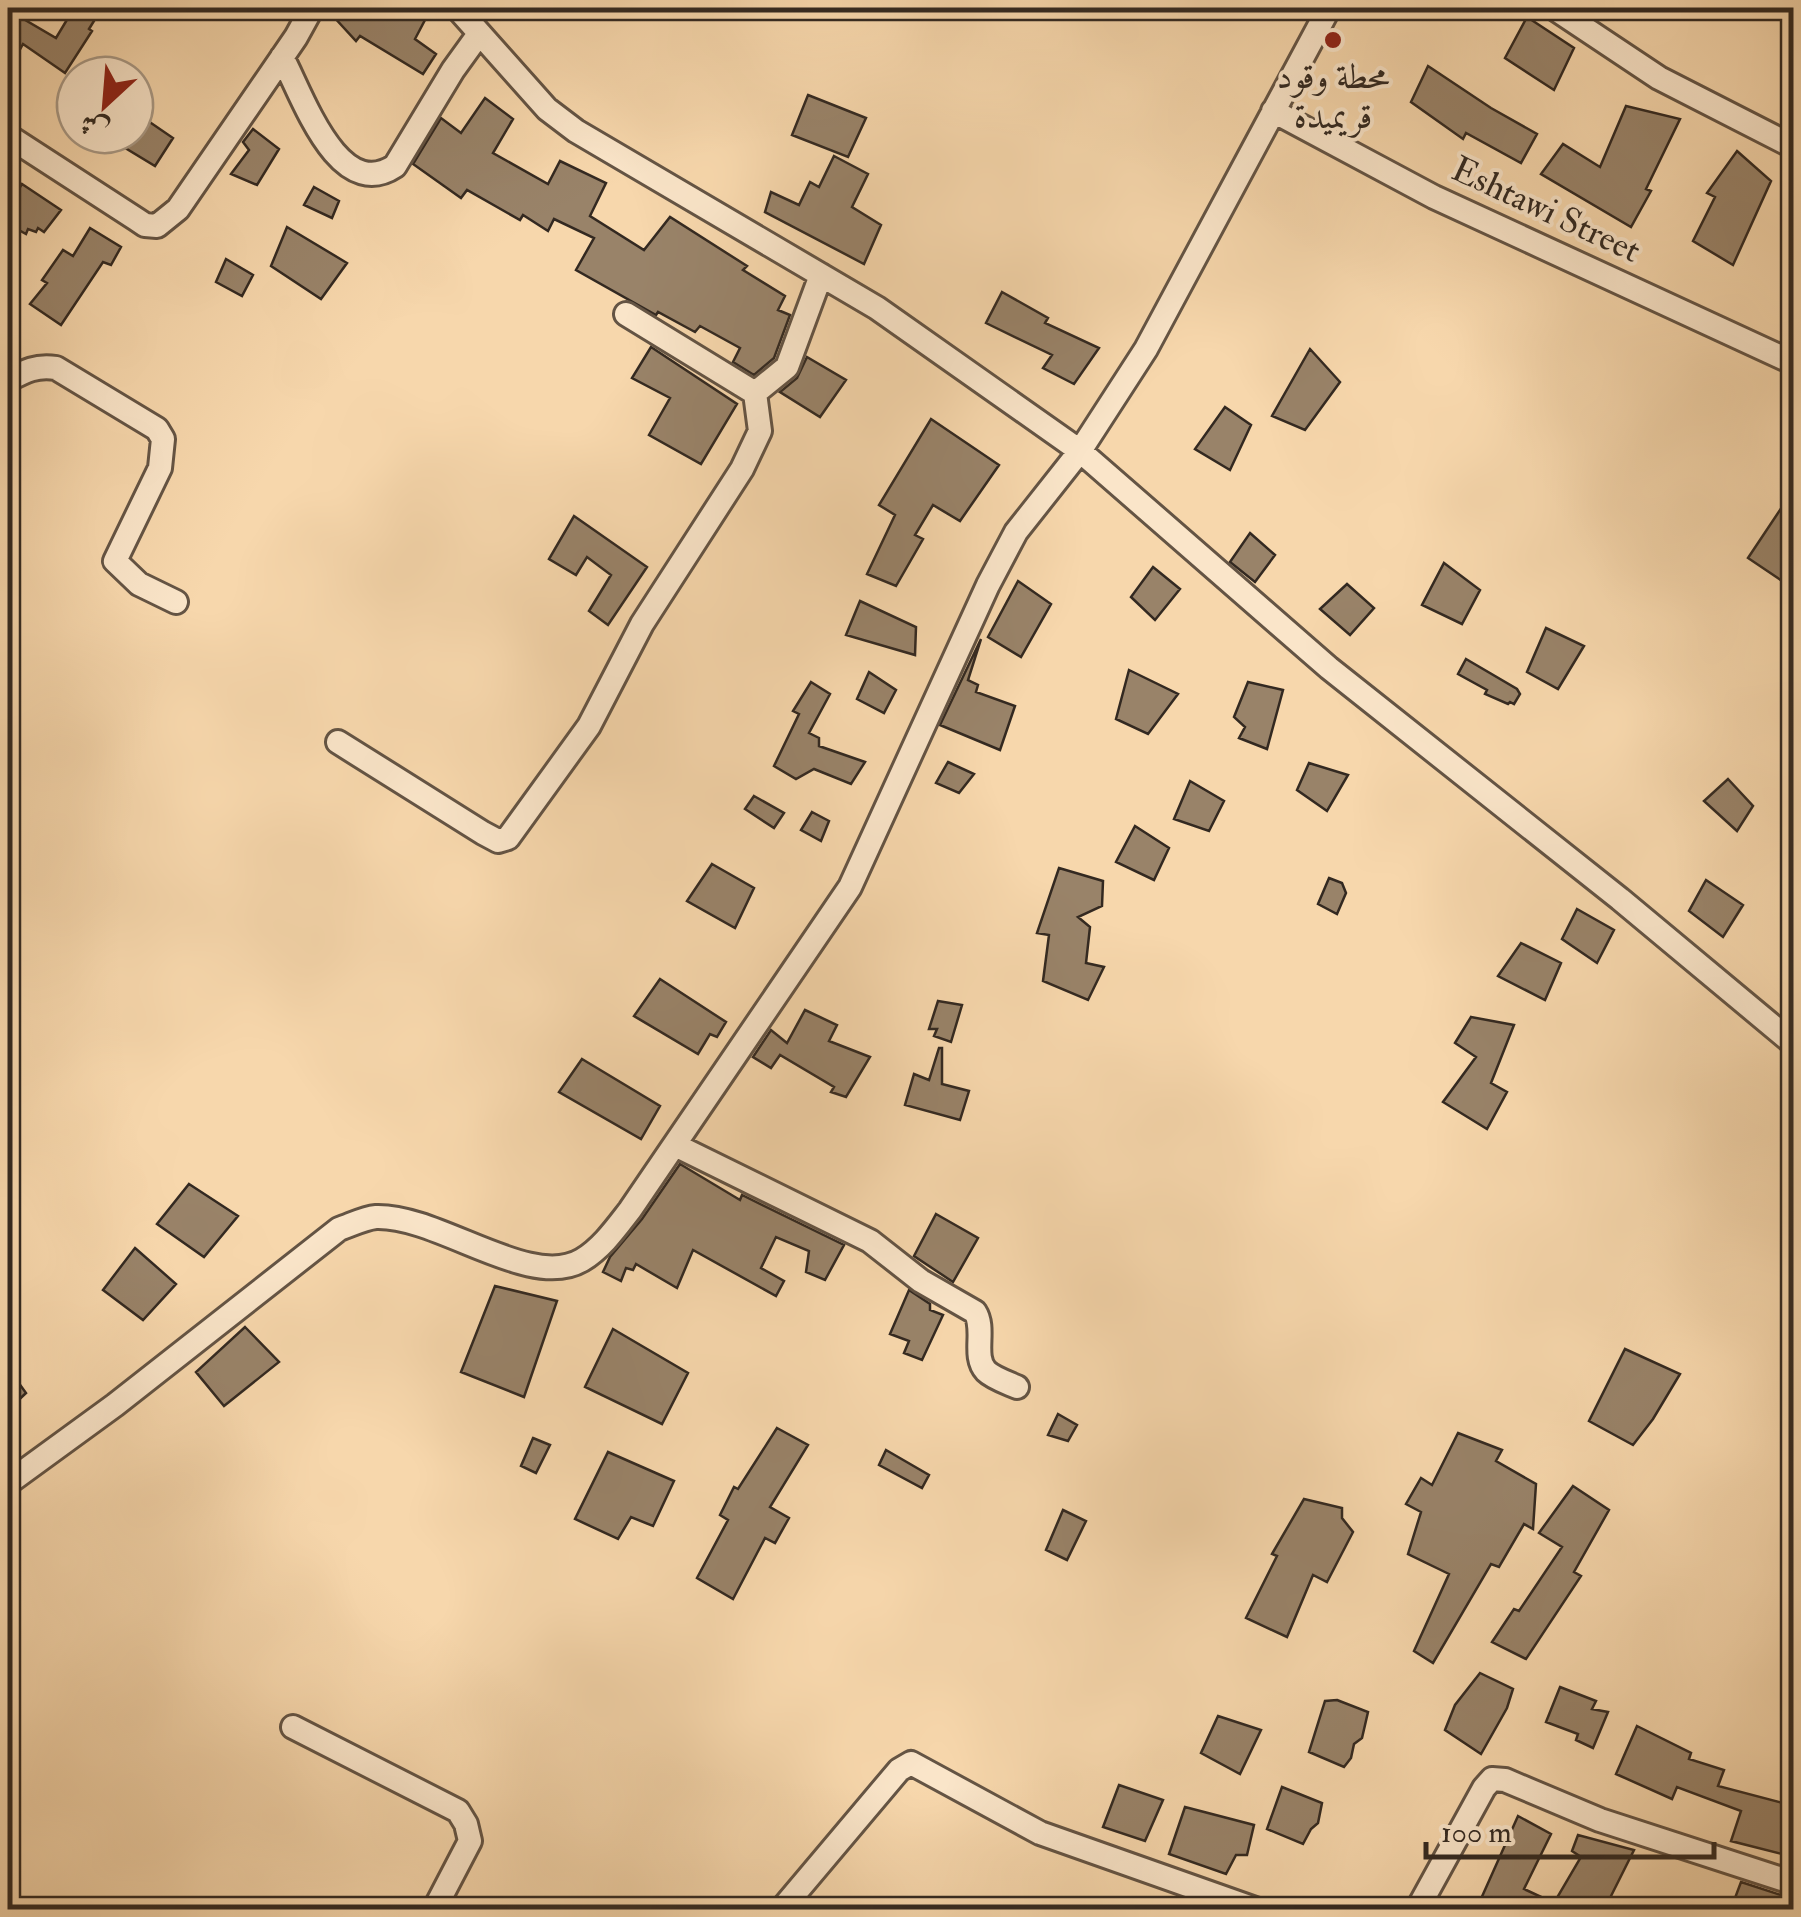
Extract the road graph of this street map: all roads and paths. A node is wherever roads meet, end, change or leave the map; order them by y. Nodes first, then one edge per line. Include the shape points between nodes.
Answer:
1 (312, 8) edge
2 (457, 8) edge
3 (1329, 8) edge
4 (1554, 8) edge
5 (479, 34) junction
6 (282, 57) junction
7 (1273, 111) junction
8 (8, 136) edge
9 (1794, 148) edge
10 (820, 274) junction
11 (626, 314) dead end
12 (1794, 364) edge
13 (8, 380) edge
14 (755, 393) junction
15 (1080, 450) junction
16 (176, 602) dead end
17 (338, 742) dead end
18 (1794, 1044) edge
19 (675, 1145) junction
20 (1017, 1387) dead end
21 (8, 1483) edge
22 (293, 1726) dead end
23 (1794, 1883) edge
24 (434, 1910) edge
25 (782, 1910) edge
26 (1258, 1910) edge
27 (1418, 1910) edge

1 - 6 street
2 - 5 street
3 - 7 street
4 - 9 street via 1659,78
5 - 6 street via 384,174 356,171 333,154
5 - 10 street via 576,131
6 - 8 street via 178,209 157,226
7 - 12 street, Eshtawi Street via 1434,197
7 - 15 street via 1146,349
10 - 14 street via 787,367
10 - 15 street
11 - 14 street
13 - 16 street via 28,368 56,368 157,429 164,449 160,468 115,561 139,584
14 - 17 street via 760,431 742,470 642,624 589,726 508,838 483,833
15 - 18 street via 1329,668
15 - 19 street via 1016,532 988,585 850,887
19 - 20 street via 870,1241 921,1282 975,1312 982,1365
19 - 21 street via 604,1244 559,1269 534,1268 404,1219 372,1217 340,1229
22 - 24 street via 458,1812 470,1840
23 - 27 street via 1492,1779
25 - 26 street via 911,1763 1040,1833

